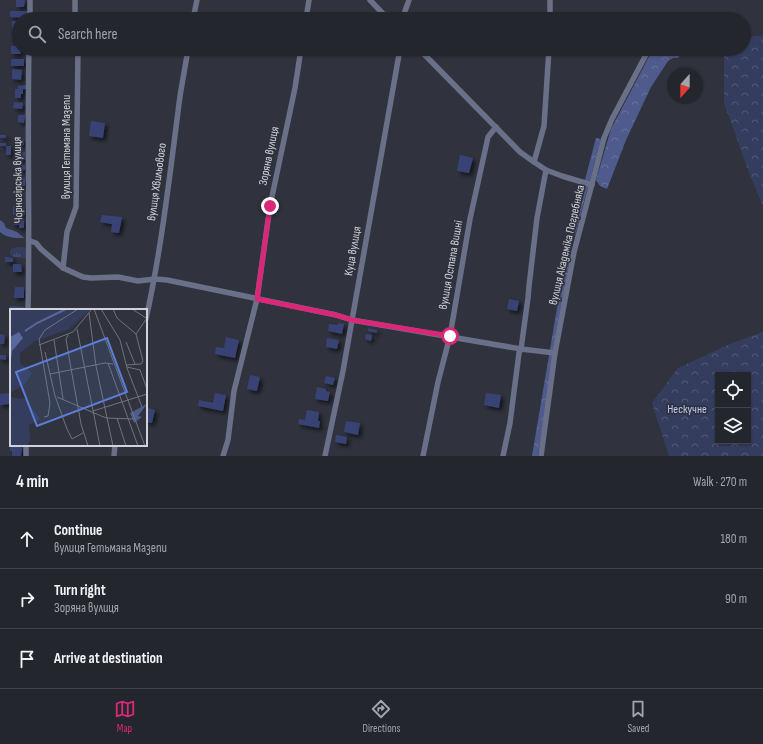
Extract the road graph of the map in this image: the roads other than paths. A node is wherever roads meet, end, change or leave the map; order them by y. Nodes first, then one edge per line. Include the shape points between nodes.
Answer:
1 (30, 0) edge
2 (75, 0) edge
3 (197, 0) edge
4 (309, 0) edge
5 (370, 0) edge
6 (409, 0) edge
7 (550, 0) edge
8 (30, 12) edge
9 (75, 12) edge
10 (194, 12) edge
11 (307, 12) edge
12 (381, 12) edge
13 (406, 12) edge
14 (550, 12) edge
15 (29, 56) edge
16 (78, 56) edge
17 (187, 56) edge
18 (300, 56) edge
19 (399, 56) edge
20 (425, 56) edge
21 (549, 56) edge
22 (645, 56) edge
23 (496, 127) junction
24 (534, 162) junction
25 (546, 170) junction
26 (592, 185) junction
27 (30, 241) junction
28 (63, 268) junction
29 (155, 279) junction
30 (257, 299) junction
31 (28, 309) edge
32 (147, 314) edge
33 (352, 320) junction
34 (450, 336) junction
35 (521, 349) junction
36 (555, 353) junction
37 (115, 446) edge
38 (114, 456) edge
39 (223, 456) edge
40 (325, 456) edge
41 (423, 456) edge
42 (504, 456) edge
43 (541, 456) edge

1 - 8 street
2 - 9 street
3 - 10 street
4 - 11 street
5 - 12 street
6 - 13 street
7 - 14 street
15 - 27 street, Чорногірська вулиця
16 - 28 street, вулиця Гетьмана Мазепи via 76,207 67,232
17 - 29 street, вулиця Хвильового
18 - 30 street, Зоряна вулиця via 270,206
19 - 33 street, Куца вулиця
20 - 23 street
21 - 24 street via 544,126
22 - 26 street, вулиця Академіка Погребняка via 608,128
23 - 24 street via 520,152
23 - 34 street, вулиця Остапа Вишні via 488,137 470,219
24 - 25 street
25 - 26 street
25 - 35 street via 536,224
26 - 36 street, вулиця Академіка Погребняка via 574,252
27 - 28 street via 36,243
27 - 31 street, Чорногірська вулиця
28 - 29 street via 91,278 118,277 144,281
29 - 30 street
29 - 32 street, вулиця Хвильового
30 - 33 street
30 - 39 street, Зоряна вулиця via 234,391 228,440
33 - 34 street
33 - 40 street, Куца вулиця
34 - 35 street
34 - 41 street, вулиця Остапа Вишні
35 - 36 street
35 - 42 street
36 - 43 street, вулиця Академіка Погребняка
37 - 38 street

